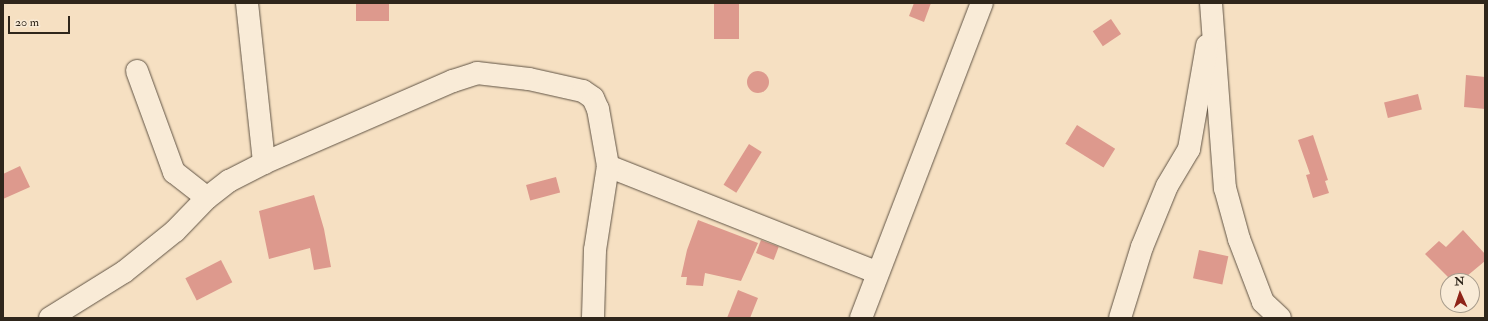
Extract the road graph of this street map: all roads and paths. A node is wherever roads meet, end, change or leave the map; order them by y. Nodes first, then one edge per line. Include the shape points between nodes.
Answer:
1 (247, 3) edge
2 (982, 3) edge
3 (1211, 9) edge
4 (136, 71) dead end
5 (264, 163) junction
6 (608, 166) junction
7 (207, 198) junction
8 (878, 273) junction
9 (61, 315) edge
10 (593, 318) edge
11 (861, 318) edge
12 (1120, 318) edge
13 (1280, 318) edge

1 - 5 street
2 - 8 street
3 - 12 street via 1189,149 1167,186 1142,247
3 - 13 street via 1225,188 1239,239 1263,302
4 - 7 street via 174,172
5 - 6 street via 453,81 477,73 490,73 529,78 589,93 598,109
5 - 7 street via 229,181
6 - 8 street
6 - 10 street via 595,250
7 - 9 street via 175,231 124,272
8 - 11 street

